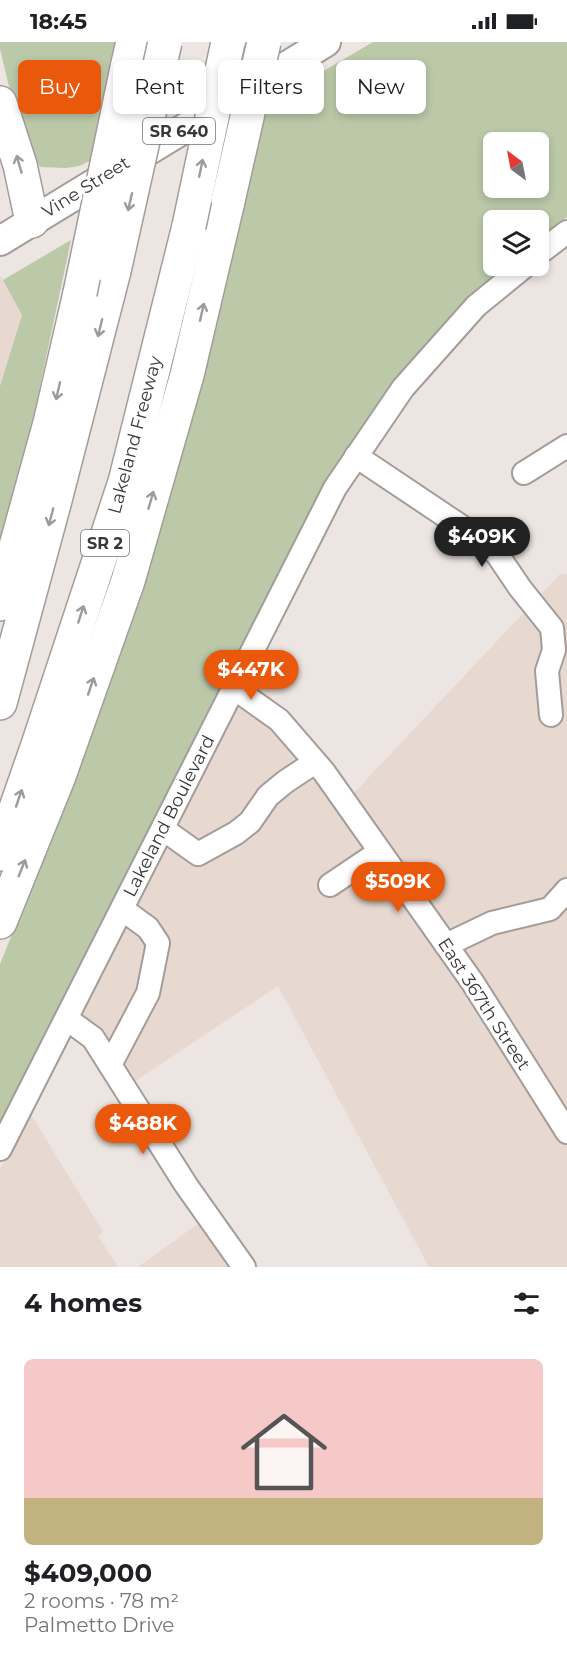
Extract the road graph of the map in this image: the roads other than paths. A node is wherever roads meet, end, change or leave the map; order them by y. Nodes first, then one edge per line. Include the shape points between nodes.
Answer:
1 (165, 42) edge
2 (228, 42) edge
3 (264, 42) edge
4 (326, 42) edge
5 (130, 55) edge
6 (0, 103) edge
7 (0, 185) edge
8 (32, 221) junction
9 (567, 232) edge
10 (0, 241) edge
11 (549, 246) edge
12 (513, 276) edge
13 (567, 446) edge
14 (356, 456) junction
15 (524, 473) dead end
16 (0, 604) edge
17 (234, 688) junction
18 (0, 703) edge
19 (551, 715) dead end
20 (315, 762) junction
21 (163, 829) junction
22 (380, 852) junction
23 (0, 854) edge
24 (330, 885) dead end
25 (565, 896) edge
26 (122, 909) junction
27 (0, 922) edge
28 (446, 945) junction
29 (67, 1019) junction
30 (110, 1065) junction
31 (567, 1132) edge
32 (0, 1149) edge
33 (241, 1266) edge

1 -> 18 highway, bridge via 114,271
23 -> 2 highway, Lakeland Freeway / SR 2, bridge via 125,482 189,226
27 -> 3 highway, bridge via 59,776 128,581 187,375
4 - 8 main road, Vine Street / SR 640
5 -> 16 highway, bridge via 50,423
8 -> 6 highway via 20,165
7 - 8 highway
8 - 10 main road, Vine Street / SR 640
9 - 11 street
12 - 14 street, Lakeland Boulevard via 476,306 403,388
13 - 15 street
14 - 17 street, Lakeland Boulevard via 335,488
14 - 19 street via 497,554 552,628 554,650 547,671
17 - 20 street, East 367th Street via 279,720
17 - 21 street, Lakeland Boulevard
20 - 21 street via 268,796 250,822 198,854
20 - 22 street, East 367th Street
21 - 26 street, Lakeland Boulevard
22 - 24 street
22 - 28 street, East 367th Street
25 - 28 street via 550,909 492,923
26 - 29 street, Lakeland Boulevard
26 - 30 street via 148,928 158,944 148,993
28 - 31 street, East 367th Street
29 - 30 street via 93,1038
29 - 32 street, Lakeland Boulevard
30 - 33 street

